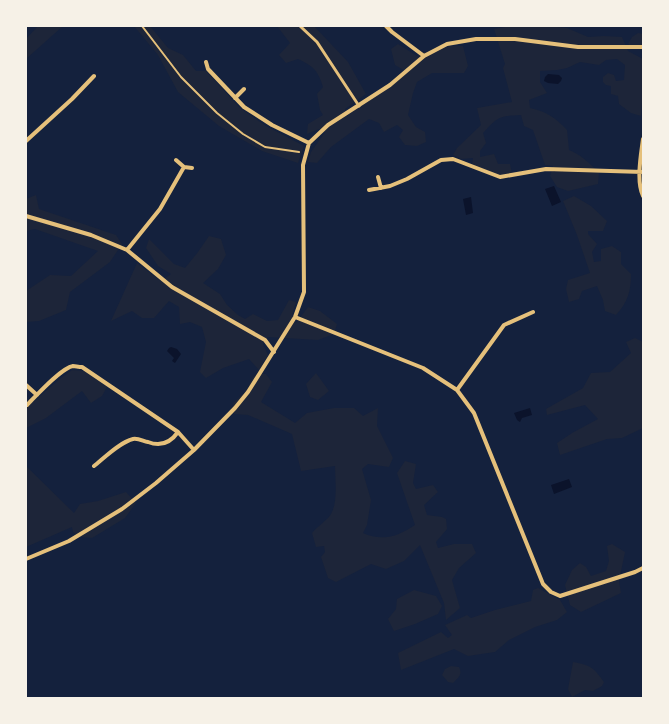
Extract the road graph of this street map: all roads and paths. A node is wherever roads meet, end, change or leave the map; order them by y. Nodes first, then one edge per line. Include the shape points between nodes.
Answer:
1 (142, 26) edge
2 (300, 26) edge
3 (386, 26) edge
4 (643, 47) edge
5 (424, 56) junction
6 (206, 62) dead end
7 (94, 76) dead end
8 (244, 89) dead end
9 (235, 98) junction
10 (359, 106) junction
11 (643, 139) edge
12 (26, 141) edge
13 (309, 143) junction
14 (306, 153) junction
15 (176, 160) dead end
16 (184, 167) junction
17 (192, 168) dead end
18 (641, 172) edge
19 (378, 177) dead end
20 (381, 188) junction
21 (369, 190) dead end
22 (643, 196) edge
23 (26, 216) edge
24 (126, 250) junction
25 (533, 312) dead end
26 (295, 317) junction
27 (274, 352) junction
28 (26, 385) edge
29 (457, 390) junction
30 (37, 396) junction
31 (27, 405) dead end
32 (178, 432) junction
33 (194, 450) junction
34 (94, 466) dead end
35 (26, 559) edge
36 (643, 568) edge

1 - 14 path via 181,76 217,113 243,134 265,147
2 - 10 lane via 317,42
3 - 5 street
4 - 5 street via 578,47 515,40 476,39 447,44
5 - 10 street via 390,85
6 - 9 street via 208,69
7 - 12 street
8 - 9 street
9 - 13 street via 272,125
10 - 13 street via 328,125
11 - 18 street
13 - 14 street
14 - 26 street via 303,165 304,292
15 - 16 street
16 - 17 street
16 - 24 street via 160,209
18 - 20 street via 546,169 500,177 453,159 441,160 407,179
18 - 22 street
19 - 20 street
20 - 21 street
23 - 24 street via 91,235
24 - 27 street via 172,287 265,340
25 - 29 street via 504,325
26 - 27 street
26 - 29 street via 422,368
27 - 33 street via 235,408
28 - 30 street
29 - 36 street via 474,413 543,584 551,592 560,596
30 - 31 street
30 - 32 street via 66,369 72,366 82,367
32 - 33 street
32 - 34 street via 168,442 160,444 135,439 126,442
33 - 35 street via 122,509 69,541

